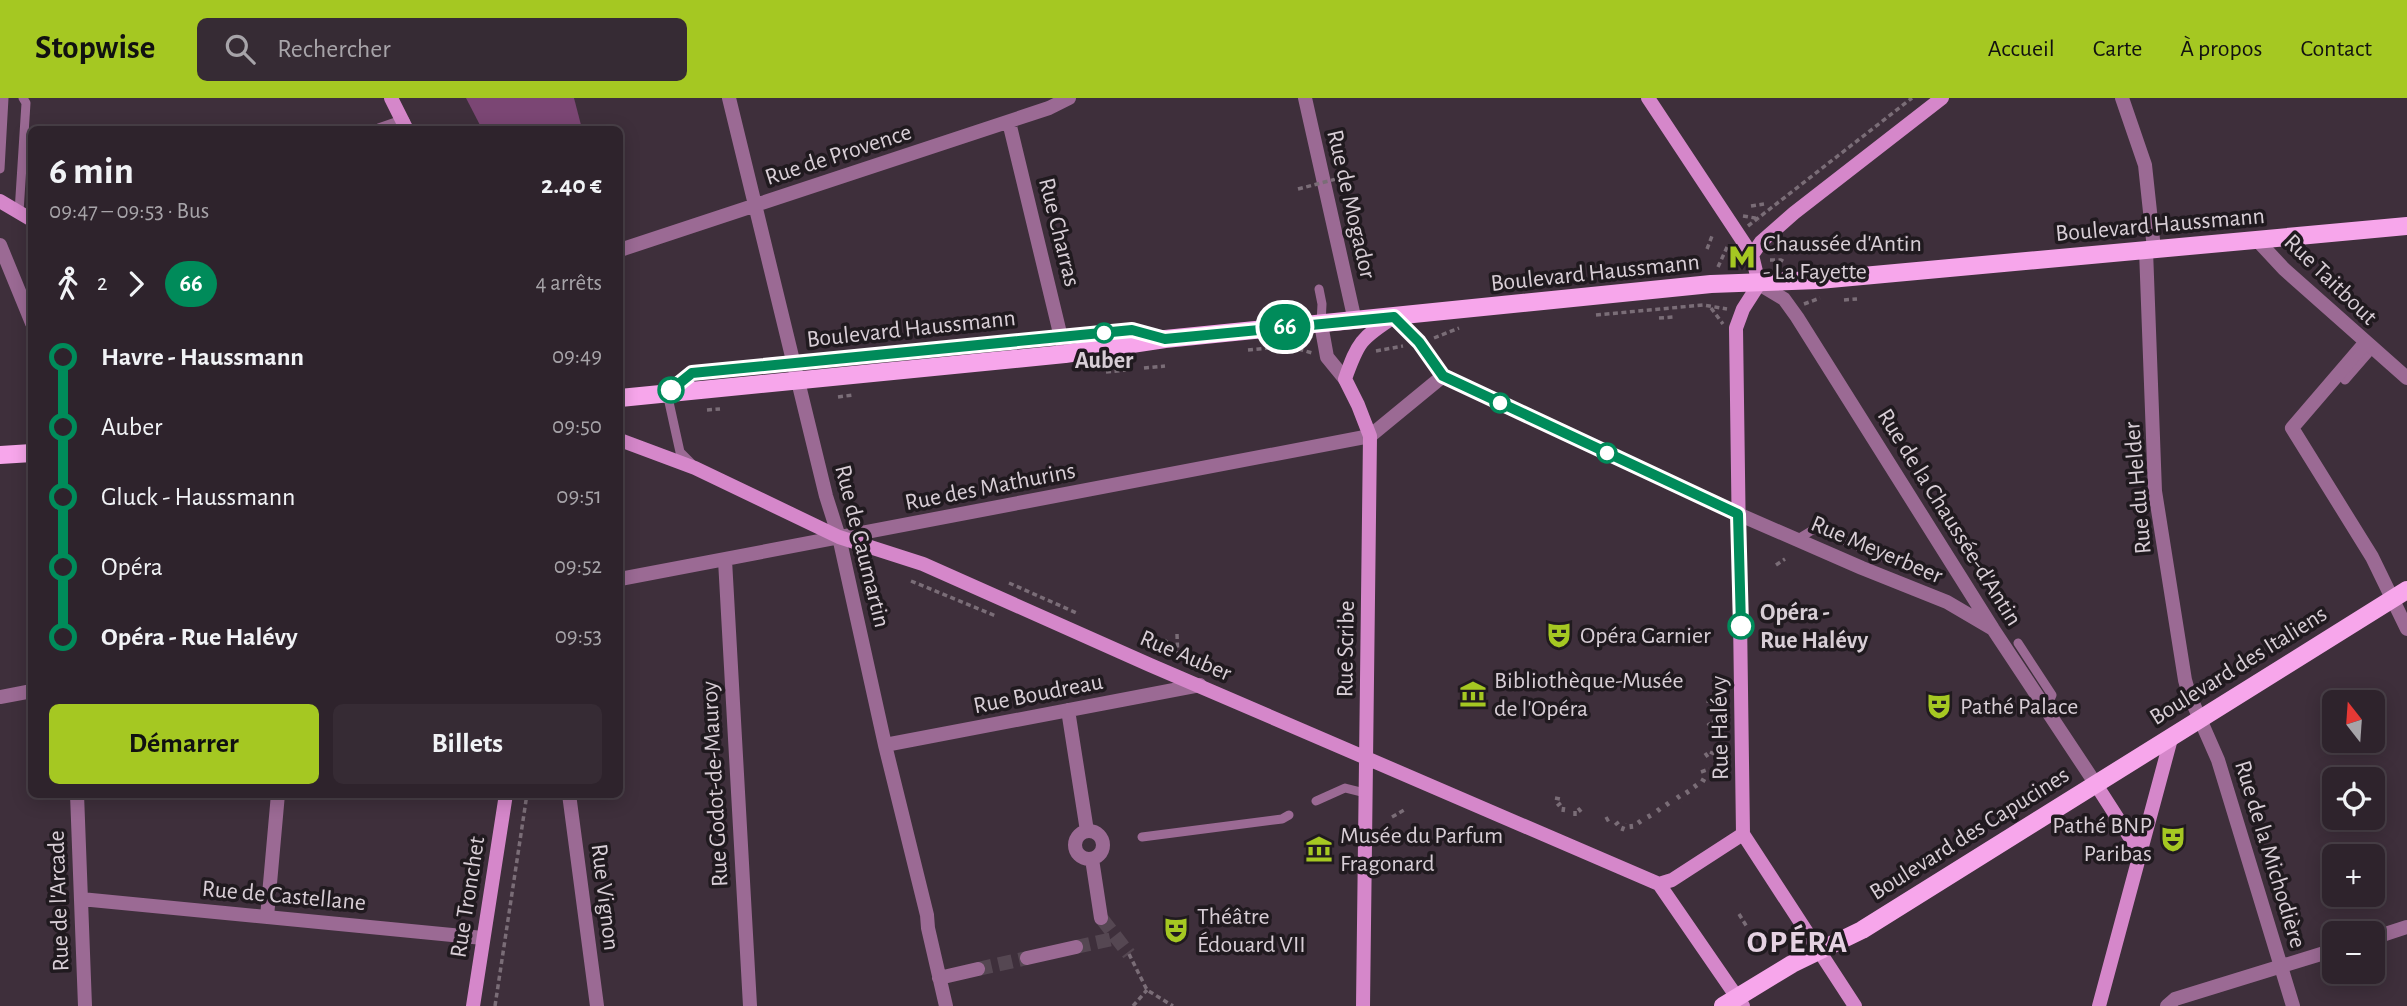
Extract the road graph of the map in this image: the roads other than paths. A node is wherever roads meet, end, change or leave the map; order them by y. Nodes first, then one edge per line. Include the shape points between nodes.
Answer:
1 (4, 98) edge
2 (23, 98) edge
3 (391, 98) edge
4 (729, 98) edge
5 (1069, 98) edge
6 (1305, 98) edge
7 (1648, 98) edge
8 (2122, 98) edge
9 (1937, 100) edge
10 (1009, 122) junction
11 (405, 125) edge
12 (0, 169) edge
13 (0, 201) edge
14 (755, 205) junction
15 (25, 216) edge
16 (2407, 226) edge
17 (2257, 240) junction
18 (0, 245) edge
19 (623, 249) edge
20 (2150, 250) junction
21 (1752, 255) junction
22 (1759, 284) junction
23 (1319, 289) dead end
24 (28, 313) edge
25 (1394, 317) junction
26 (1355, 321) junction
27 (1321, 324) junction
28 (1064, 346) junction
29 (2368, 346) junction
30 (798, 372) junction
31 (1443, 376) junction
32 (2407, 378) edge
33 (1345, 379) junction
34 (2346, 380) dead end
35 (667, 393) junction
36 (623, 398) edge
37 (1370, 436) junction
38 (623, 441) edge
39 (28, 453) edge
40 (0, 455) edge
41 (695, 468) junction
42 (1738, 514) junction
43 (839, 537) junction
44 (1796, 540) junction
45 (1888, 559) dead end
46 (725, 560) junction
47 (623, 578) edge
48 (2400, 594) edge
49 (1993, 629) junction
50 (2407, 629) edge
51 (2018, 643) dead end
52 (1200, 685) junction
53 (28, 692) edge
54 (0, 697) edge
55 (2046, 708) junction
56 (1068, 710) junction
57 (2200, 717) junction
58 (2172, 735) junction
59 (885, 745) junction
60 (1366, 759) junction
61 (2095, 783) junction
62 (1365, 793) junction
63 (77, 798) edge
64 (278, 798) edge
65 (505, 798) edge
66 (570, 798) edge
67 (1316, 801) dead end
68 (1289, 816) dead end
69 (1743, 834) junction
70 (1142, 837) dead end
71 (2140, 853) junction
72 (1659, 884) junction
73 (81, 899) junction
74 (267, 917) junction
75 (1101, 918) tunnel mouth
76 (2407, 927) edge
77 (2385, 934) edge
78 (483, 938) junction
79 (1076, 947) tunnel mouth
80 (1820, 951) junction
81 (2322, 954) edge
82 (1027, 958) tunnel mouth
83 (2281, 966) junction
84 (978, 969) tunnel mouth
85 (939, 978) junction
86 (1734, 1003) edge
87 (85, 1006) edge
88 (473, 1006) edge
89 (597, 1006) edge
90 (750, 1006) edge
91 (946, 1006) edge
92 (1363, 1006) edge
93 (1855, 1006) edge
94 (2099, 1006) edge
95 (2167, 1006) edge
96 (2293, 1006) edge

1 - 12 lane
2 - 15 lane
3 - 11 main road
4 - 14 street, Rue de Caumartin
5 - 10 street, Rue de Provence
6 - 26 street, Rue de Mogador
7 - 21 main road
8 - 20 street via 2146,165
9 - 21 main road via 1780,225
10 - 14 street, Rue de Provence
10 - 28 street, Rue Charras
13 - 15 main road
14 - 19 street, Rue de Provence
14 - 30 street, Rue de Caumartin
16 - 17 main road, Boulevard Haussmann
17 - 20 main road, Boulevard Haussmann
17 - 29 street, Rue Taitbout
18 - 24 street
20 - 22 main road, Boulevard Haussmann
20 - 57 street, Rue du Helder via 2155,491 2185,680
21 - 22 main road
22 - 25 main road, Boulevard Haussmann via 1711,284
22 - 42 main road, Rue Halévy via 1736,328
22 - 49 street, Rue de la Chaussée-d'Antin via 1784,299 1797,317
23 - 27 lane
25 - 26 main road, Boulevard Haussmann
25 - 31 street
25 - 33 main road via 1361,342
26 - 27 main road, Boulevard Haussmann
27 - 28 main road, Boulevard Haussmann
27 - 33 street via 1327,357
28 - 30 main road, Boulevard Haussmann
29 - 32 street, Rue Taitbout
29 - 34 lane
29 - 48 street via 2292,428
30 - 35 main road, Boulevard Haussmann
30 - 43 street, Rue de Caumartin
31 - 37 street
31 - 42 street, Rue Meyerbeer
33 - 37 main road, Rue Scribe
35 - 36 main road, Boulevard Haussmann
35 - 41 lane via 680,452
37 - 43 street, Rue des Mathurins
37 - 60 main road, Rue Scribe
38 - 41 main road, Rue Auber
39 - 40 main road
41 - 43 main road, Rue Auber
42 - 44 street, Rue Meyerbeer
42 - 69 main road, Rue Halévy
43 - 46 street, Rue des Mathurins
43 - 52 main road, Rue Auber via 923,564
43 - 59 street, Rue de Caumartin
44 - 45 lane via 1816,528
44 - 49 street, Rue Meyerbeer via 1947,602
46 - 47 street, Rue des Mathurins
46 - 90 street, Rue Godot-de-Mauroy
48 - 50 street
48 - 57 main road, Boulevard des Italiens
49 - 55 street, Rue de la Chaussée-d'Antin
51 - 55 lane via 2052,695
52 - 56 street, Rue Boudreau
52 - 60 main road, Rue Auber
53 - 54 street
55 - 61 street, Rue de la Chaussée-d'Antin
56 - 59 street, Rue Boudreau
56 - 75 street via 1087,831 1079,835 1075,847 1080,855 1092,859
57 - 58 main road, Boulevard des Italiens
57 - 83 street, Rue de la Michodière via 2218,760
58 - 61 main road, Boulevard des Italiens
58 - 71 main road
59 - 85 street, Rue de Caumartin
60 - 62 main road, Rue Scribe
60 - 72 main road, Rue Auber
61 - 71 main road
61 - 80 main road, Boulevard des Capucines via 1862,930
62 - 67 lane via 1345,788
62 - 92 main road, Rue Scribe
63 - 73 street, Rue de l'Arcade
64 - 74 street
65 - 78 main road, Rue Tronchet
66 - 89 street, Rue Vignon
68 - 70 lane
69 - 72 main road
69 - 80 main road
71 - 94 main road
72 - 86 main road
73 - 74 street, Rue de Castellane
73 - 87 street, Rue de l'Arcade
74 - 78 street, Rue de Castellane
76 - 77 street
78 - 88 main road, Rue Tronchet
79 - 82 street
80 - 86 main road, Boulevard des Capucines
80 - 93 main road
81 - 83 street
83 - 95 street via 2175,999
83 - 96 street, Rue de la Michodière
84 - 85 street
85 - 91 street, Rue de Caumartin

